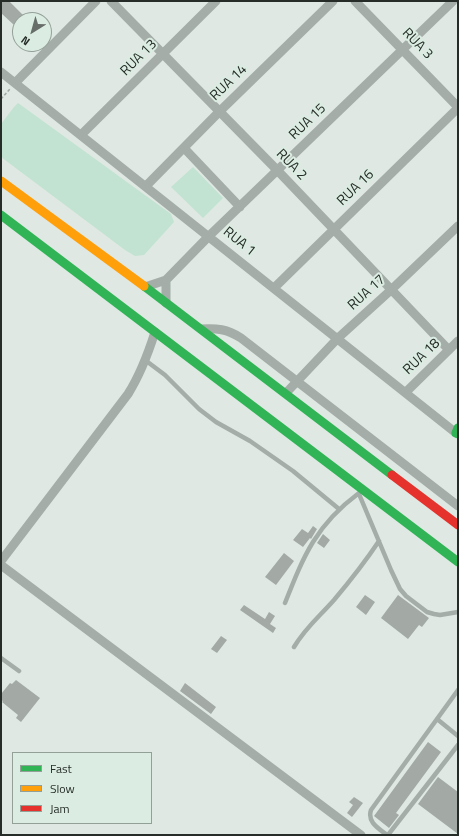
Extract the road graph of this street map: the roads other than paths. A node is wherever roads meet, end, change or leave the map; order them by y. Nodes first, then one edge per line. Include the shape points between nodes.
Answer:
1 (96, 1) edge
2 (111, 1) edge
3 (216, 1) edge
4 (333, 1) edge
5 (355, 1) edge
6 (453, 1) edge
7 (403, 50) junction
8 (162, 54) junction
9 (1, 72) edge
10 (15, 83) junction
11 (458, 108) edge
12 (219, 112) junction
13 (81, 135) junction
14 (184, 148) junction
15 (278, 171) junction
16 (1, 180) edge
17 (146, 186) junction
18 (1, 187) edge
19 (240, 207) junction
20 (1, 210) edge
21 (1, 215) edge
22 (56, 221) junction
23 (458, 226) edge
24 (334, 229) junction
25 (209, 236) junction
26 (43, 246) junction
27 (166, 280) junction
28 (145, 287) junction
29 (274, 288) junction
30 (391, 290) junction
31 (166, 303) junction
32 (200, 329) junction
33 (155, 332) junction
34 (338, 338) junction
35 (458, 341) edge
36 (449, 350) junction
37 (145, 360) junction
38 (296, 381) junction
39 (406, 392) junction
40 (286, 393) junction
41 (457, 432) edge
42 (357, 489) junction
43 (458, 506) edge
44 (340, 509) junction
45 (458, 525) edge
46 (379, 541) junction
47 (1, 561) edge
48 (458, 562) edge
49 (1, 565) edge
50 (285, 603) dead end
51 (458, 612) edge
52 (294, 647) dead end
53 (1, 658) edge
54 (19, 671) dead end
55 (458, 690) edge
56 (437, 719) junction
57 (458, 736) edge
58 (458, 744) edge
59 (361, 835) edge
60 (387, 835) edge

1 - 10 street
2 - 8 street, RUA 2
3 - 8 street, RUA 13
4 - 12 street, RUA 14
5 - 7 street, RUA 3
6 - 7 street, RUA 15
7 - 11 street, RUA 3
7 - 15 street, RUA 15
8 - 12 street, RUA 2
8 - 13 street, RUA 13
9 - 10 street, RUA 1
10 - 13 street, RUA 1
11 - 24 street, RUA 16
12 - 14 street, RUA 14
12 - 15 street, RUA 2
13 - 17 street, RUA 1
14 - 17 street, RUA 14
14 - 19 street
15 - 19 street, RUA 15
15 - 24 street, RUA 2
16 - 22 highway
17 - 25 street, RUA 1
18 - 22 highway via 41,217
19 - 25 street, RUA 15
20 - 26 highway via 30,231
21 - 26 highway
22 - 28 highway
23 - 30 street, RUA 17
24 - 29 street, RUA 16
24 - 30 street, RUA 2
25 - 27 street, RUA 15
25 - 29 street, RUA 1
26 - 33 highway
27 - 28 street
27 - 31 street
28 - 31 highway
29 - 34 street, RUA 1
30 - 34 street, RUA 17
30 - 36 street, RUA 2
31 - 32 highway
32 - 38 street via 218,328 234,333
32 - 40 highway
33 - 37 street
33 - 42 highway
34 - 38 street, RUA 17
34 - 39 street, RUA 1
35 - 36 street, RUA 18
36 - 39 street, RUA 18
37 - 44 lane via 216,422 256,445
37 - 47 street via 128,394
38 - 40 street, RUA 17
38 - 43 street
39 - 41 street, RUA 1
40 - 45 highway
42 - 44 lane
42 - 46 lane
42 - 48 highway via 407,522
44 - 50 lane via 309,548
46 - 51 lane via 397,583 406,596 427,612 440,615
46 - 52 lane via 333,601 307,627
49 - 59 street
53 - 54 lane
55 - 56 lane
56 - 57 lane
56 - 60 lane via 371,810 372,822
58 - 60 lane

